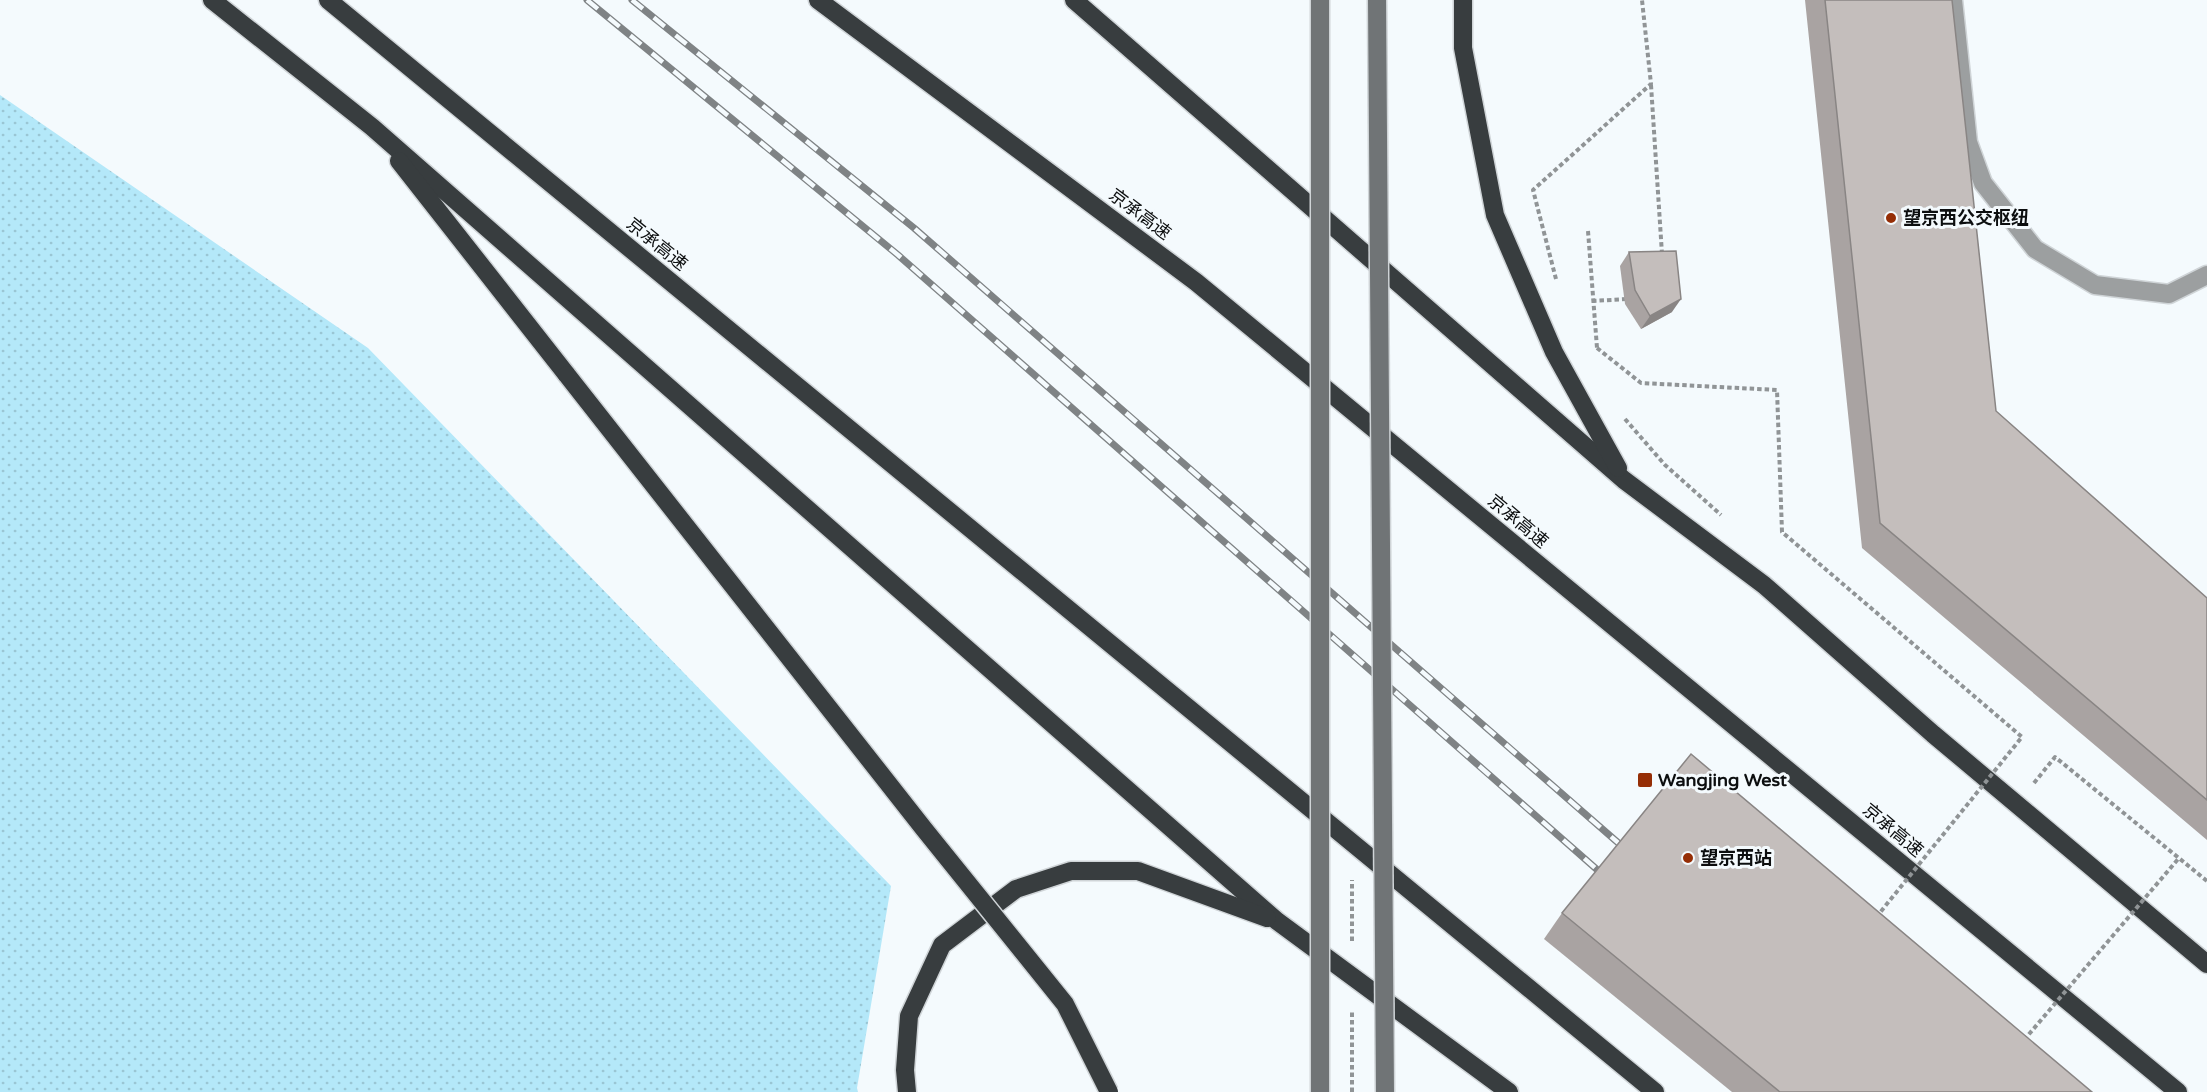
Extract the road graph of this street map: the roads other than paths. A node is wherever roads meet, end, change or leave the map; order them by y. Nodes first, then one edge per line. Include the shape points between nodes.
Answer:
1 (212, 0) edge
2 (328, 0) edge
3 (818, 0) edge
4 (1074, 0) edge
5 (1320, 0) edge
6 (1377, 0) edge
7 (1463, 0) edge
8 (1953, 0) edge
9 (372, 127) junction
10 (2207, 275) edge
11 (1624, 480) junction
12 (1277, 921) junction
13 (2207, 964) edge
14 (907, 1092) edge
15 (1109, 1092) edge
16 (1320, 1092) edge
17 (1385, 1092) edge
18 (1509, 1092) edge
19 (1655, 1092) edge
20 (2178, 1092) edge

1 - 9 highway
2 - 19 highway, 京承高速
3 - 20 highway, 京承高速 via 1196,282
4 - 11 highway
5 - 16 main road, bridge
6 - 17 main road, bridge
7 - 11 highway via 1463,48 1495,215 1554,352
8 - 10 street via 1968,142 1983,183 2035,249 2095,285 2169,294
9 - 12 highway
9 - 15 highway, bridge via 1065,1004
11 - 13 highway via 1764,585 1933,734
12 - 14 highway via 1138,871 1071,871 1016,888 942,945 909,1016
12 - 18 highway

